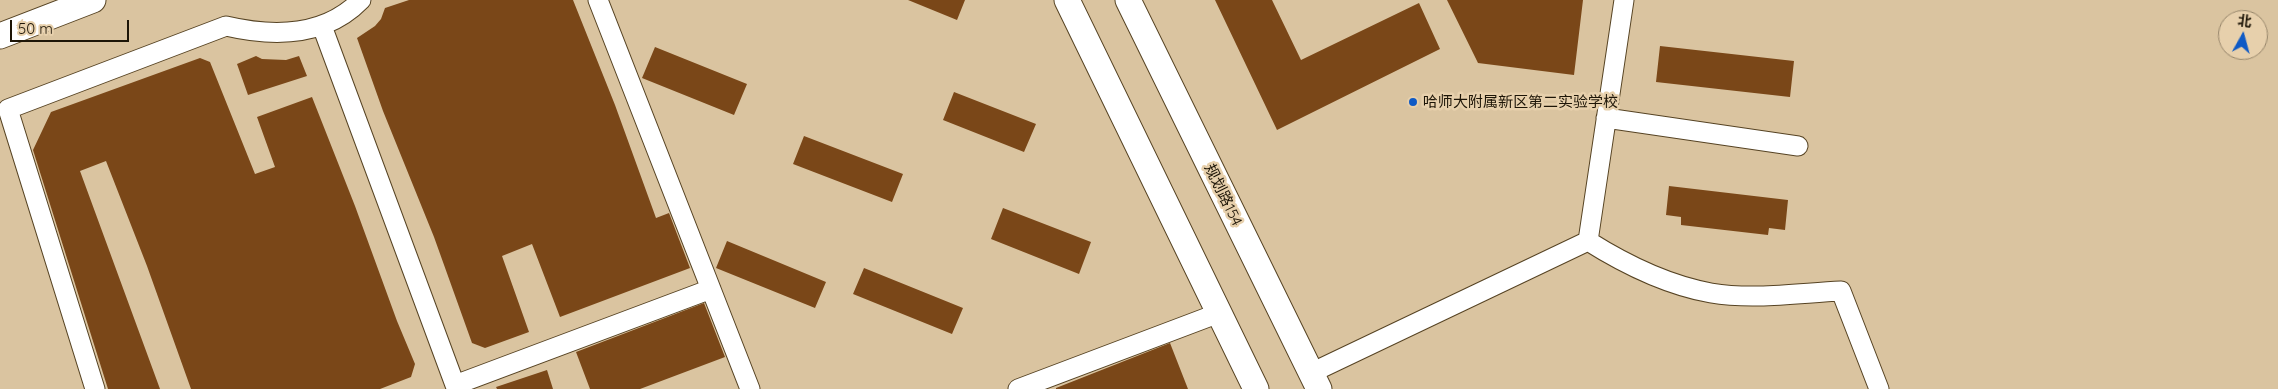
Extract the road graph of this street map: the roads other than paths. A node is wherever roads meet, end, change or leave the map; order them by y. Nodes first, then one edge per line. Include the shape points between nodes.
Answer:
1 (93, 0) edge
2 (361, 0) edge
3 (598, 0) edge
4 (1067, 0) edge
5 (1128, 0) edge
6 (1624, 0) edge
7 (322, 26) junction
8 (0, 36) edge
9 (1606, 118) junction
10 (1798, 146) dead end
11 (1588, 242) junction
12 (711, 288) junction
13 (1219, 313) junction
14 (1315, 381) edge
15 (452, 388) edge
16 (95, 389) edge
17 (750, 389) edge
18 (1018, 389) edge
19 (1256, 389) edge
20 (1879, 389) edge

1 - 8 main road
2 - 7 street via 341,18
3 - 12 street
4 - 13 main road
5 - 14 main road, 规划路154
6 - 9 street
7 - 15 street
7 - 16 street via 273,33 226,26 8,109
9 - 10 street
9 - 11 street
11 - 14 street
11 - 20 street via 1651,275 1712,293 1752,295 1841,291
12 - 15 street
12 - 17 street
13 - 18 street
13 - 19 main road

